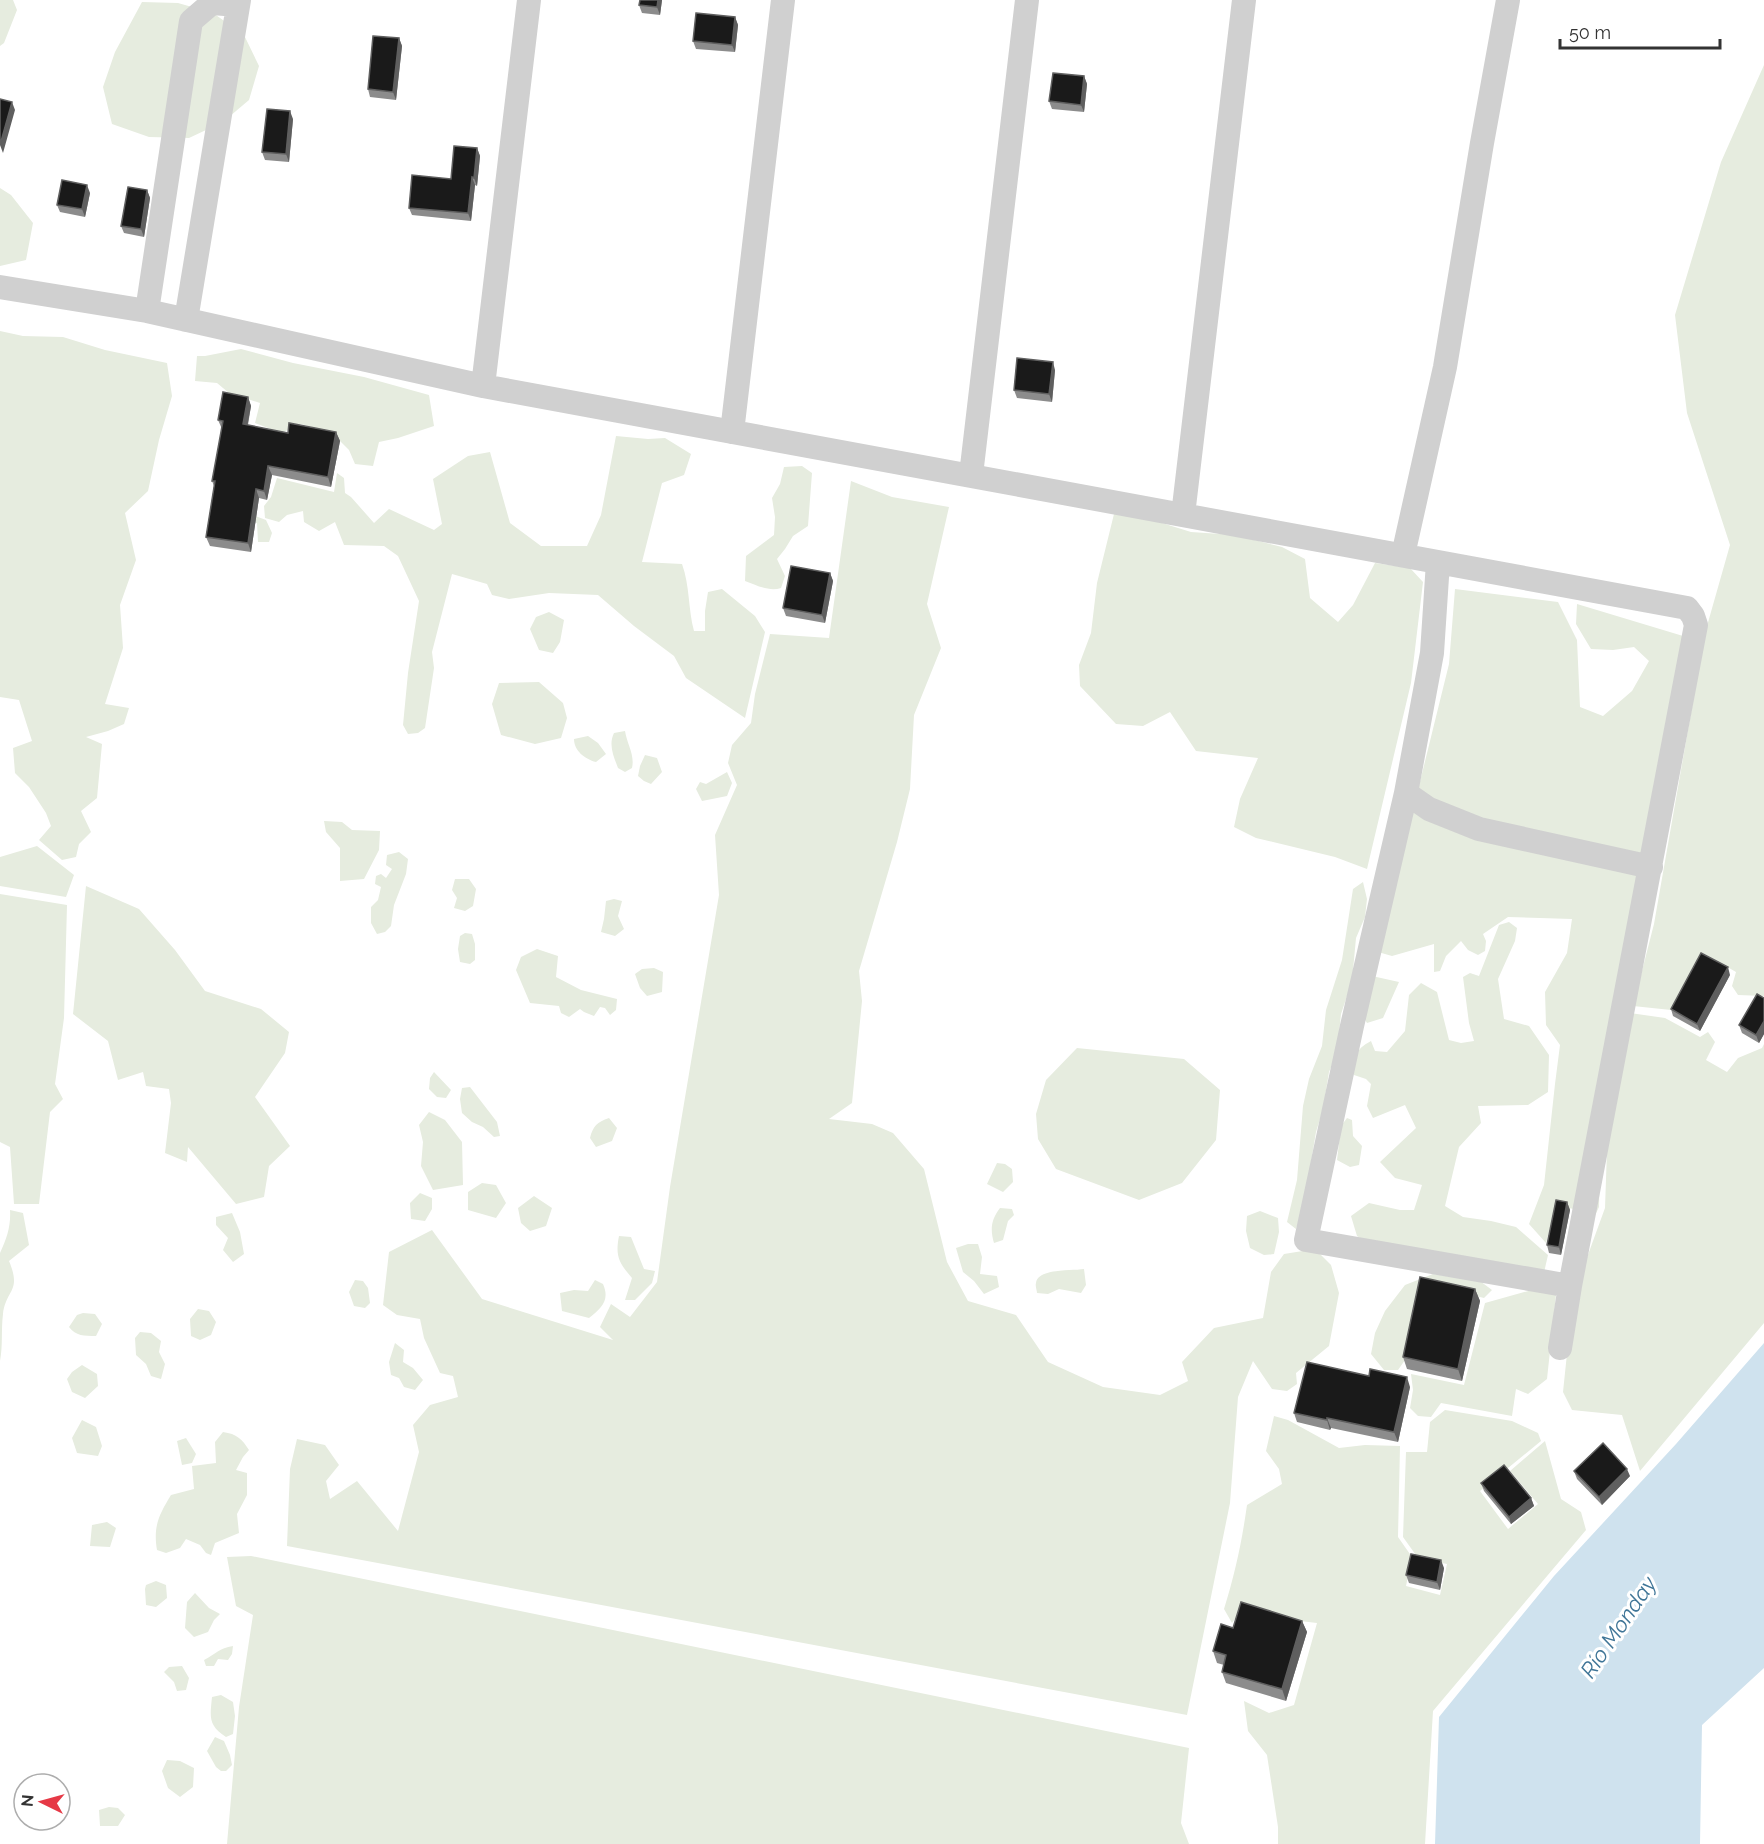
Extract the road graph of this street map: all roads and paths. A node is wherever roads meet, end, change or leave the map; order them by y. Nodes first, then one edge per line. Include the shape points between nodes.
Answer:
1 (529, 0) edge
2 (783, 0) edge
3 (1027, 0) edge
4 (1244, 0) edge
5 (1508, 0) edge
6 (239, 3) edge
7 (0, 287) edge
8 (147, 311) junction
9 (186, 320) junction
10 (483, 386) junction
11 (732, 432) junction
12 (971, 476) junction
13 (1183, 515) junction
14 (1403, 555) junction
15 (1438, 562) junction
16 (1406, 793) junction
17 (1651, 867) junction
18 (1570, 1286) junction
19 (1560, 1348) dead end

1 - 10 street
2 - 11 street
3 - 12 street
4 - 13 street
5 - 14 street via 1445,367
6 - 8 street via 212,3 191,21
6 - 9 street
7 - 8 street
8 - 9 street
9 - 10 street
10 - 11 street
11 - 12 street
12 - 13 street
13 - 14 street
14 - 15 street
15 - 16 street via 1432,653
15 - 17 street via 1687,608 1693,616 1696,626
16 - 17 street via 1429,809 1479,829
16 - 18 street via 1306,1240
17 - 18 street
18 - 19 street

